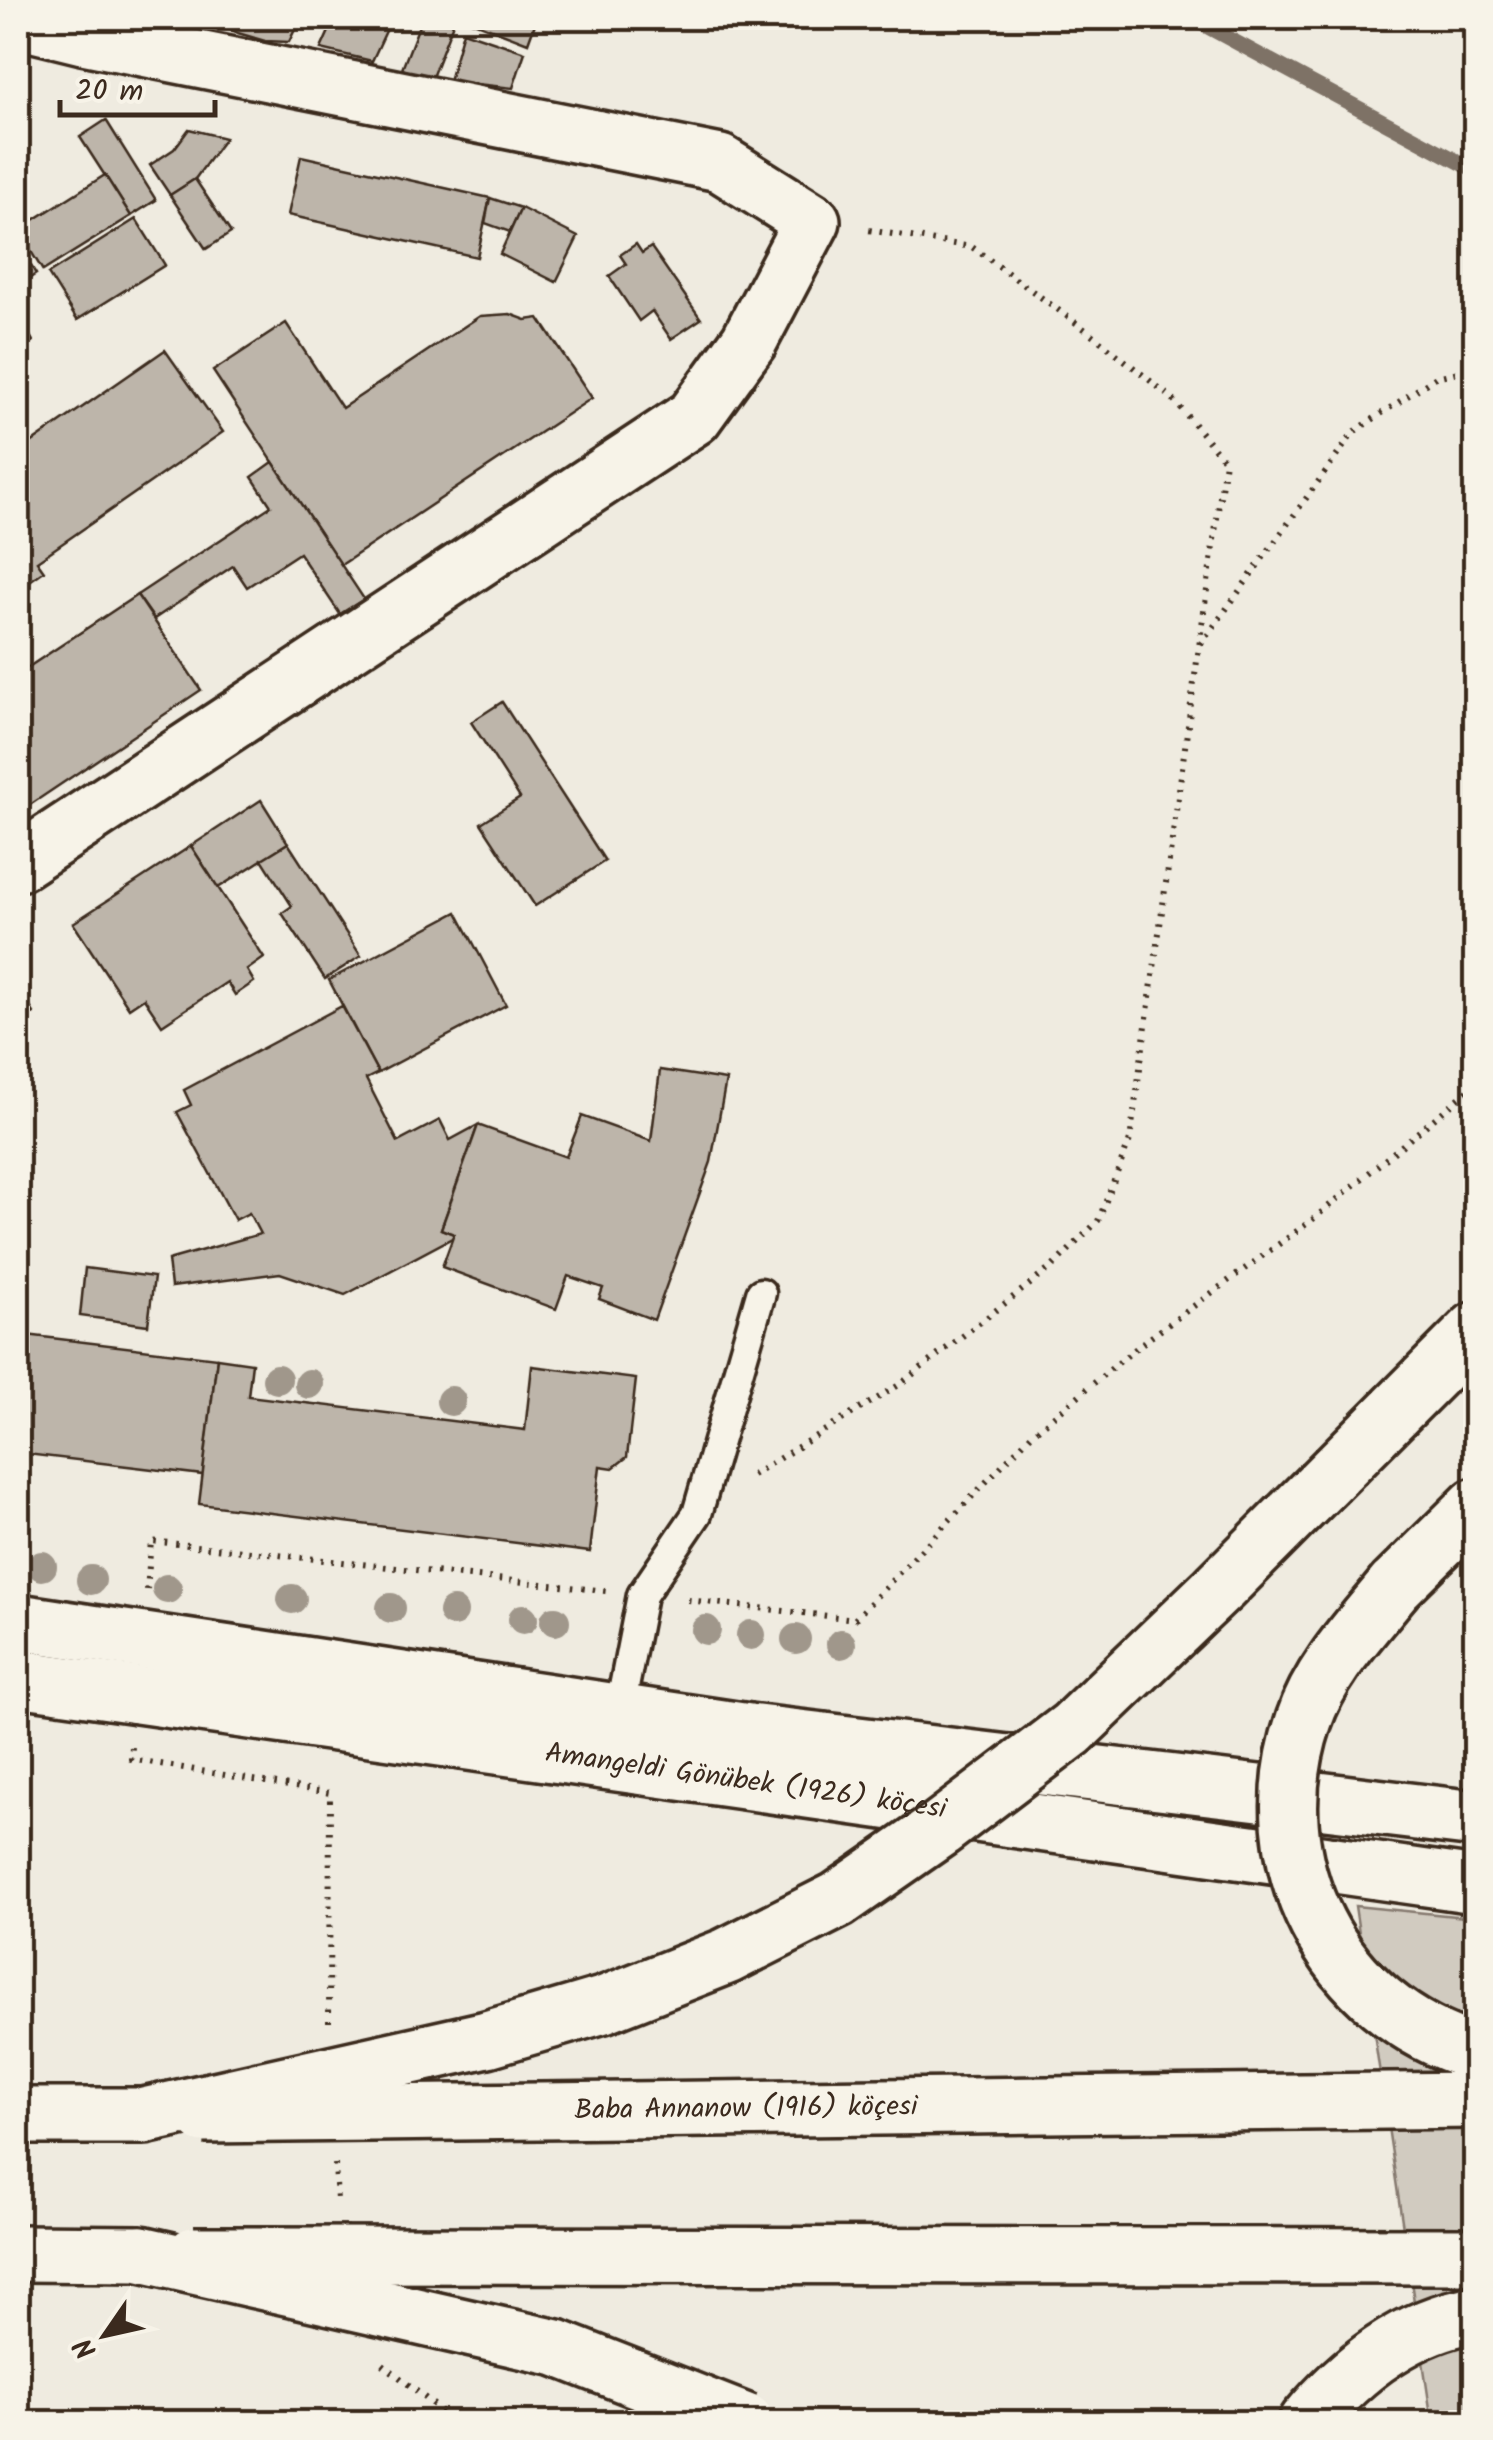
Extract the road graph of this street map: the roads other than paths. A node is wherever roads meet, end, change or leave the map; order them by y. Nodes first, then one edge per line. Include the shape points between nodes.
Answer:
1 (18, 20) edge
2 (88, 27) edge
3 (18, 863) edge
4 (761, 1294) dead end
5 (1476, 1330) edge
6 (1476, 1506) edge
7 (18, 1622) edge
8 (18, 1678) edge
9 (619, 1713) junction
10 (1476, 1819) edge
11 (1476, 1886) edge
12 (1476, 2053) edge
13 (1476, 2100) edge
14 (18, 2116) edge
15 (144, 2116) junction
16 (18, 2254) edge
17 (140, 2254) junction
18 (1476, 2256) edge
19 (1476, 2314) edge
20 (746, 2422) edge
21 (1307, 2422) edge

1 - 2 main road
2 - 3 main road via 720,163 812,221 749,341 694,417
4 - 9 lane via 700,1506 642,1595
5 - 15 main road, bridge via 1072,1729 838,1900 727,1956 603,2005 487,2039
6 - 12 main road, bridge via 1394,1588 1326,1672 1304,1716 1288,1815 1314,1919 1347,1971 1378,2003
7 - 9 main road, Amangeldi Gönübek (1926) köçesi
8 - 11 main road, Amangeldi Gönübek (1926) köçesi
9 - 10 main road, Amangeldi Gönübek (1926) köçesi
13 - 15 main road, Baba Annanow (1916) köçesi, bridge
14 - 15 main road, Baba Annanow (1916) köçesi
16 - 17 main road
17 - 18 main road, bridge
17 - 20 main road, bridge via 557,2348
19 - 21 main road via 1437,2324 1372,2359

